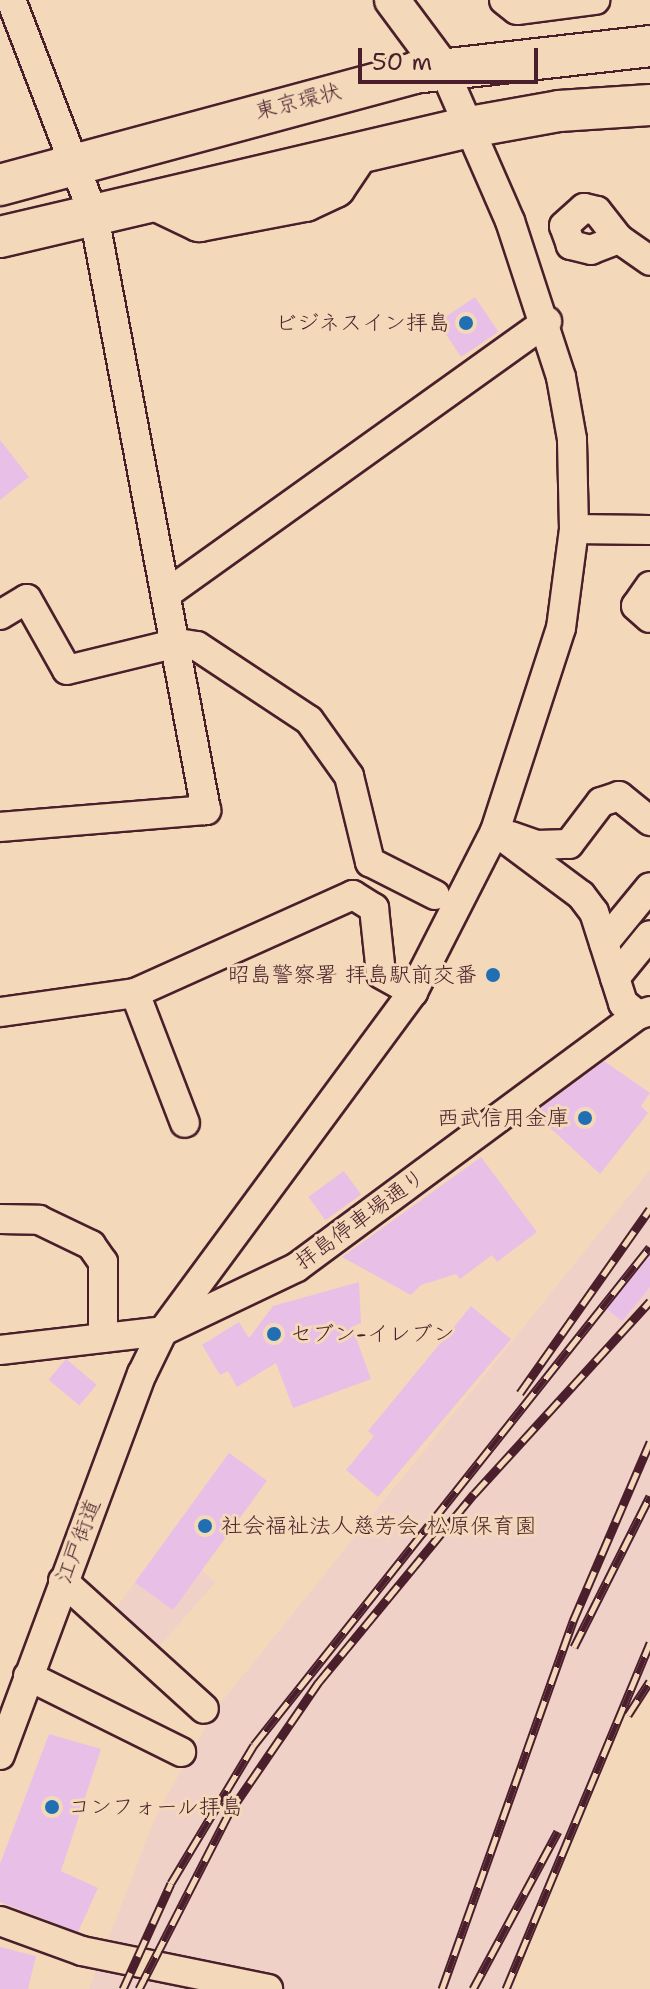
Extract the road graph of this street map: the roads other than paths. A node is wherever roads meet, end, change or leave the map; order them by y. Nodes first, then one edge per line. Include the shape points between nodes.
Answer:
1 (11, 0) edge
2 (392, 0) edge
3 (416, 0) edge
4 (504, 0) edge
5 (595, 0) edge
6 (650, 46) edge
7 (444, 70) junction
8 (650, 105) edge
9 (470, 127) junction
10 (77, 164) junction
11 (2, 183) edge
12 (94, 216) junction
13 (0, 237) edge
14 (619, 239) dead end
15 (650, 261) edge
16 (547, 321) junction
17 (574, 529) junction
18 (650, 530) edge
19 (650, 586) edge
20 (169, 592) junction
21 (0, 615) edge
22 (650, 618) edge
23 (178, 643) junction
24 (650, 821) edge
25 (0, 827) edge
26 (582, 828) junction
27 (495, 831) junction
28 (650, 887) edge
29 (435, 895) dead end
30 (581, 895) junction
31 (650, 935) edge
32 (604, 943) junction
33 (615, 978) junction
34 (413, 992) junction
35 (135, 993) junction
36 (0, 1012) edge
37 (644, 1013) edge
38 (185, 1123) dead end
39 (0, 1219) edge
40 (163, 1331) junction
41 (103, 1338) junction
42 (0, 1350) edge
43 (63, 1581) junction
44 (28, 1676) junction
45 (204, 1709) dead end
46 (181, 1752) dead end
47 (0, 1755) edge
48 (0, 1921) edge
49 (268, 1989) edge

1 - 10 street
2 - 7 main road
3 - 7 main road
4 - 5 street via 517,10
6 - 7 highway, 東京環状
7 - 9 street, 江戸街道
7 - 10 highway, 東京環状 via 358,86
8 - 9 highway via 559,111
9 - 12 highway via 357,154 335,187 305,201 199,221 157,201
9 - 16 street, 江戸街道
10 - 11 highway, 東京環状
10 - 12 street
12 - 13 highway
12 - 20 street
14 - 15 street
16 - 17 street, 江戸街道 via 572,439
16 - 20 street
17 - 18 street
17 - 27 street, 江戸街道 via 561,628
19 - 22 street via 636,606
20 - 23 street
21 - 23 street via 27,599 67,670
23 - 25 street via 206,810
23 - 29 street via 197,646 309,720 349,776 370,862
24 - 26 street via 619,796 601,802
26 - 27 street via 569,844 552,846
26 - 30 street
27 - 30 street
27 - 34 street, 江戸街道
28 - 32 street
30 - 32 street
31 - 33 street
32 - 33 street
33 - 37 street via 623,1003
34 - 35 street via 381,974 374,908 353,895
34 - 40 street, 江戸街道
35 - 36 street
35 - 38 street
37 - 40 street, 拝島停車場通り via 297,1267
39 - 41 street via 39,1220 91,1245 103,1262
40 - 41 street, 拝島停車場通り
40 - 43 street, 江戸街道
41 - 42 street, 拝島停車場通り
43 - 44 street, 江戸街道
43 - 45 street
44 - 46 street
44 - 47 street, 江戸街道
48 - 49 street via 82,1951

